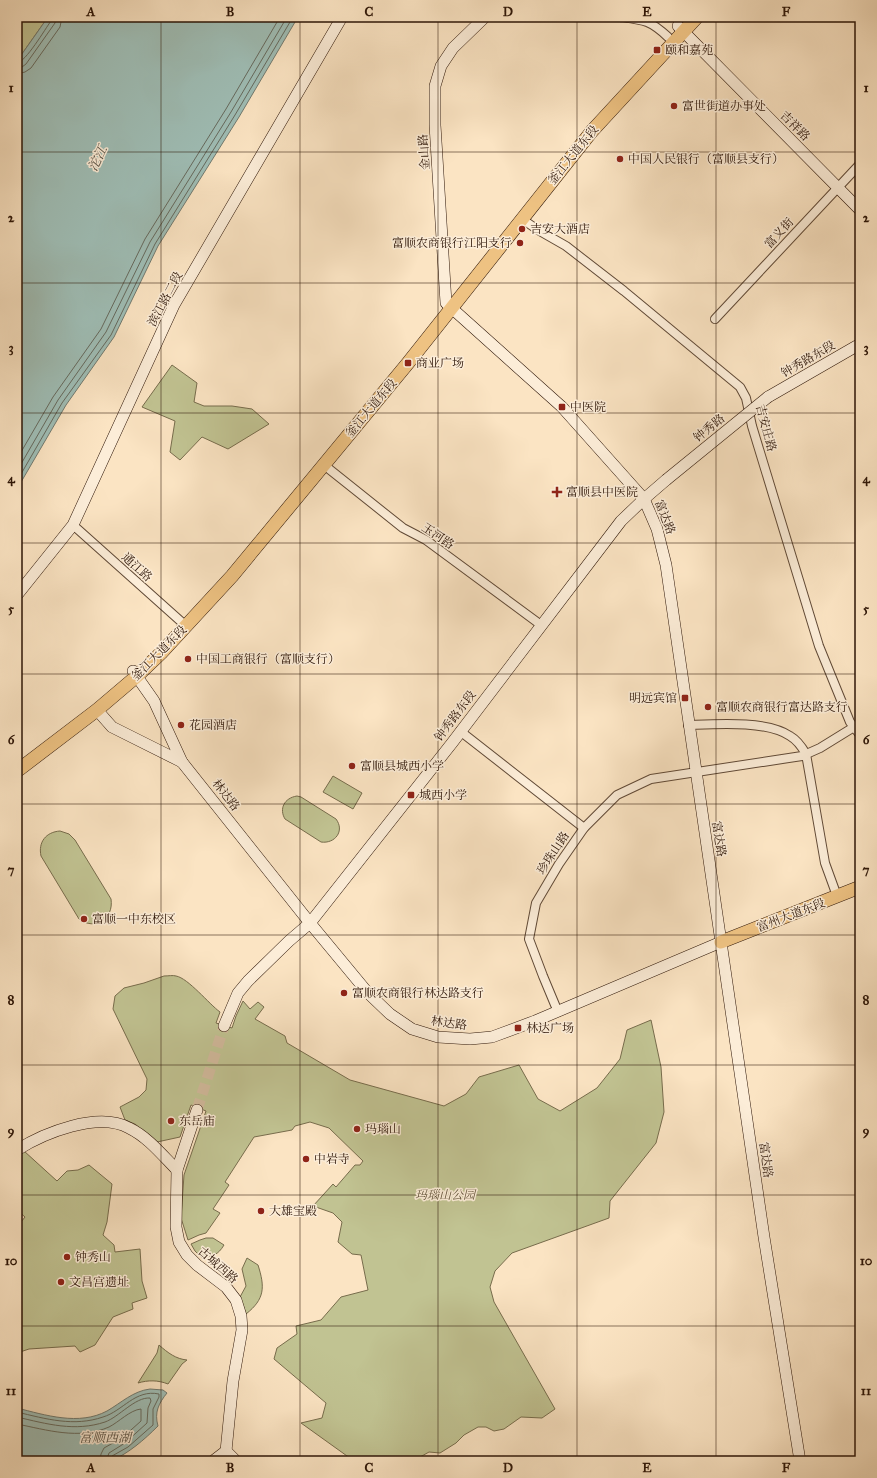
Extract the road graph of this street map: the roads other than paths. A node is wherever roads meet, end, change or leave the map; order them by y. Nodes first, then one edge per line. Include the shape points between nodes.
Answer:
1 (342, 17) edge
2 (485, 17) edge
3 (620, 17) edge
4 (697, 17) edge
5 (683, 25) edge
6 (668, 37) junction
7 (860, 164) edge
8 (838, 188) junction
9 (860, 210) edge
10 (522, 219) junction
11 (449, 306) junction
12 (715, 319) dead end
13 (860, 344) edge
14 (768, 397) joint
15 (324, 465) junction
16 (666, 480) joint
17 (644, 499) junction
18 (73, 525) junction
19 (17, 596) edge
20 (184, 624) junction
21 (540, 625) junction
22 (135, 674) junction
23 (97, 710) junction
24 (688, 725) junction
25 (854, 727) junction
26 (460, 731) junction
27 (860, 735) edge
28 (806, 754) junction
29 (182, 762) junction
30 (17, 764) edge
31 (17, 771) edge
32 (695, 772) junction
33 (584, 828) junction
34 (860, 887) edge
35 (837, 896) junction
36 (310, 923) junction
37 (721, 942) junction
38 (558, 1012) junction
39 (224, 1026) tunnel mouth
40 (197, 1110) tunnel mouth
41 (17, 1150) edge
42 (178, 1170) junction
43 (226, 1451) junction
44 (213, 1461) edge
45 (236, 1461) edge
46 (800, 1461) edge

1 - 18 street, 滨江路二段 via 174,305
2 - 11 street, 金山路 via 453,48 441,66 436,86 435,125
3 - 6 street via 643,20 656,26
4 - 5 main road, 釜江大道东段
5 - 6 main road, 釜江大道东段
5 - 8 street, 吉祥路
5 - 10 main road, 釜江大道东段 via 592,131
6 - 11 main road, 釜江大道东段 via 586,127
7 - 8 street, 富义街
8 - 9 street, 吉祥路
8 - 12 street, 富义街
10 - 11 main road, 釜江大道东段
10 - 25 street, 吉安庄路 via 566,246 740,387 746,398 752,426 819,646
11 - 15 main road, 釜江大道东段
11 - 17 street, 富达路 via 562,407
11 - 20 main road, 釜江大道东段
13 - 14 street, 钟秀路东段
14 - 16 street, 钟秀路, bridge
15 - 20 main road, 釜江大道东段 via 232,576
15 - 21 street, 玉河路 via 403,528 426,540
16 - 17 street, 钟秀路东段
17 - 21 street, 钟秀路东段 via 621,521
17 - 24 street, 富达路 via 657,529 666,565
18 - 19 street, 滨江路二段
18 - 20 street, 通江路
20 - 22 main road, 釜江大道东段 via 162,653
21 - 26 street, 钟秀路东段
22 - 23 main road, 釜江大道东段
22 - 29 street via 154,701
22 - 30 main road, 釜江大道东段
23 - 29 street via 112,727
23 - 31 main road, 釜江大道东段
24 - 28 street via 730,723 766,727 789,735
24 - 32 street, 富达路
25 - 27 street, 吉安庄路
25 - 28 street, 珍珠山路
26 - 33 street
26 - 36 street, 钟秀路东段
28 - 32 street, 珍珠山路
28 - 35 street via 825,863
29 - 36 street, 林达路
32 - 33 street, 珍珠山路 via 651,779 617,795
32 - 37 street, 富达路
33 - 38 street, 珍珠山路 via 558,864 536,903 530,939 542,976
34 - 35 main road, 富州大道东段
35 - 37 main road, 富州大道东段
36 - 38 street, 林达路 via 368,993 390,1014 412,1029 438,1037 492,1037
36 - 39 street, 钟秀路东段 via 248,981 238,993
37 - 38 street, 林达路
37 - 46 street, 富达路
40 - 42 street, 古城西路
41 - 42 street via 54,1131 74,1125 112,1123 129,1127
42 - 43 street, 古城西路 via 176,1221 179,1242 197,1265 226,1287 236,1300 242,1316
43 - 44 street
43 - 45 street

